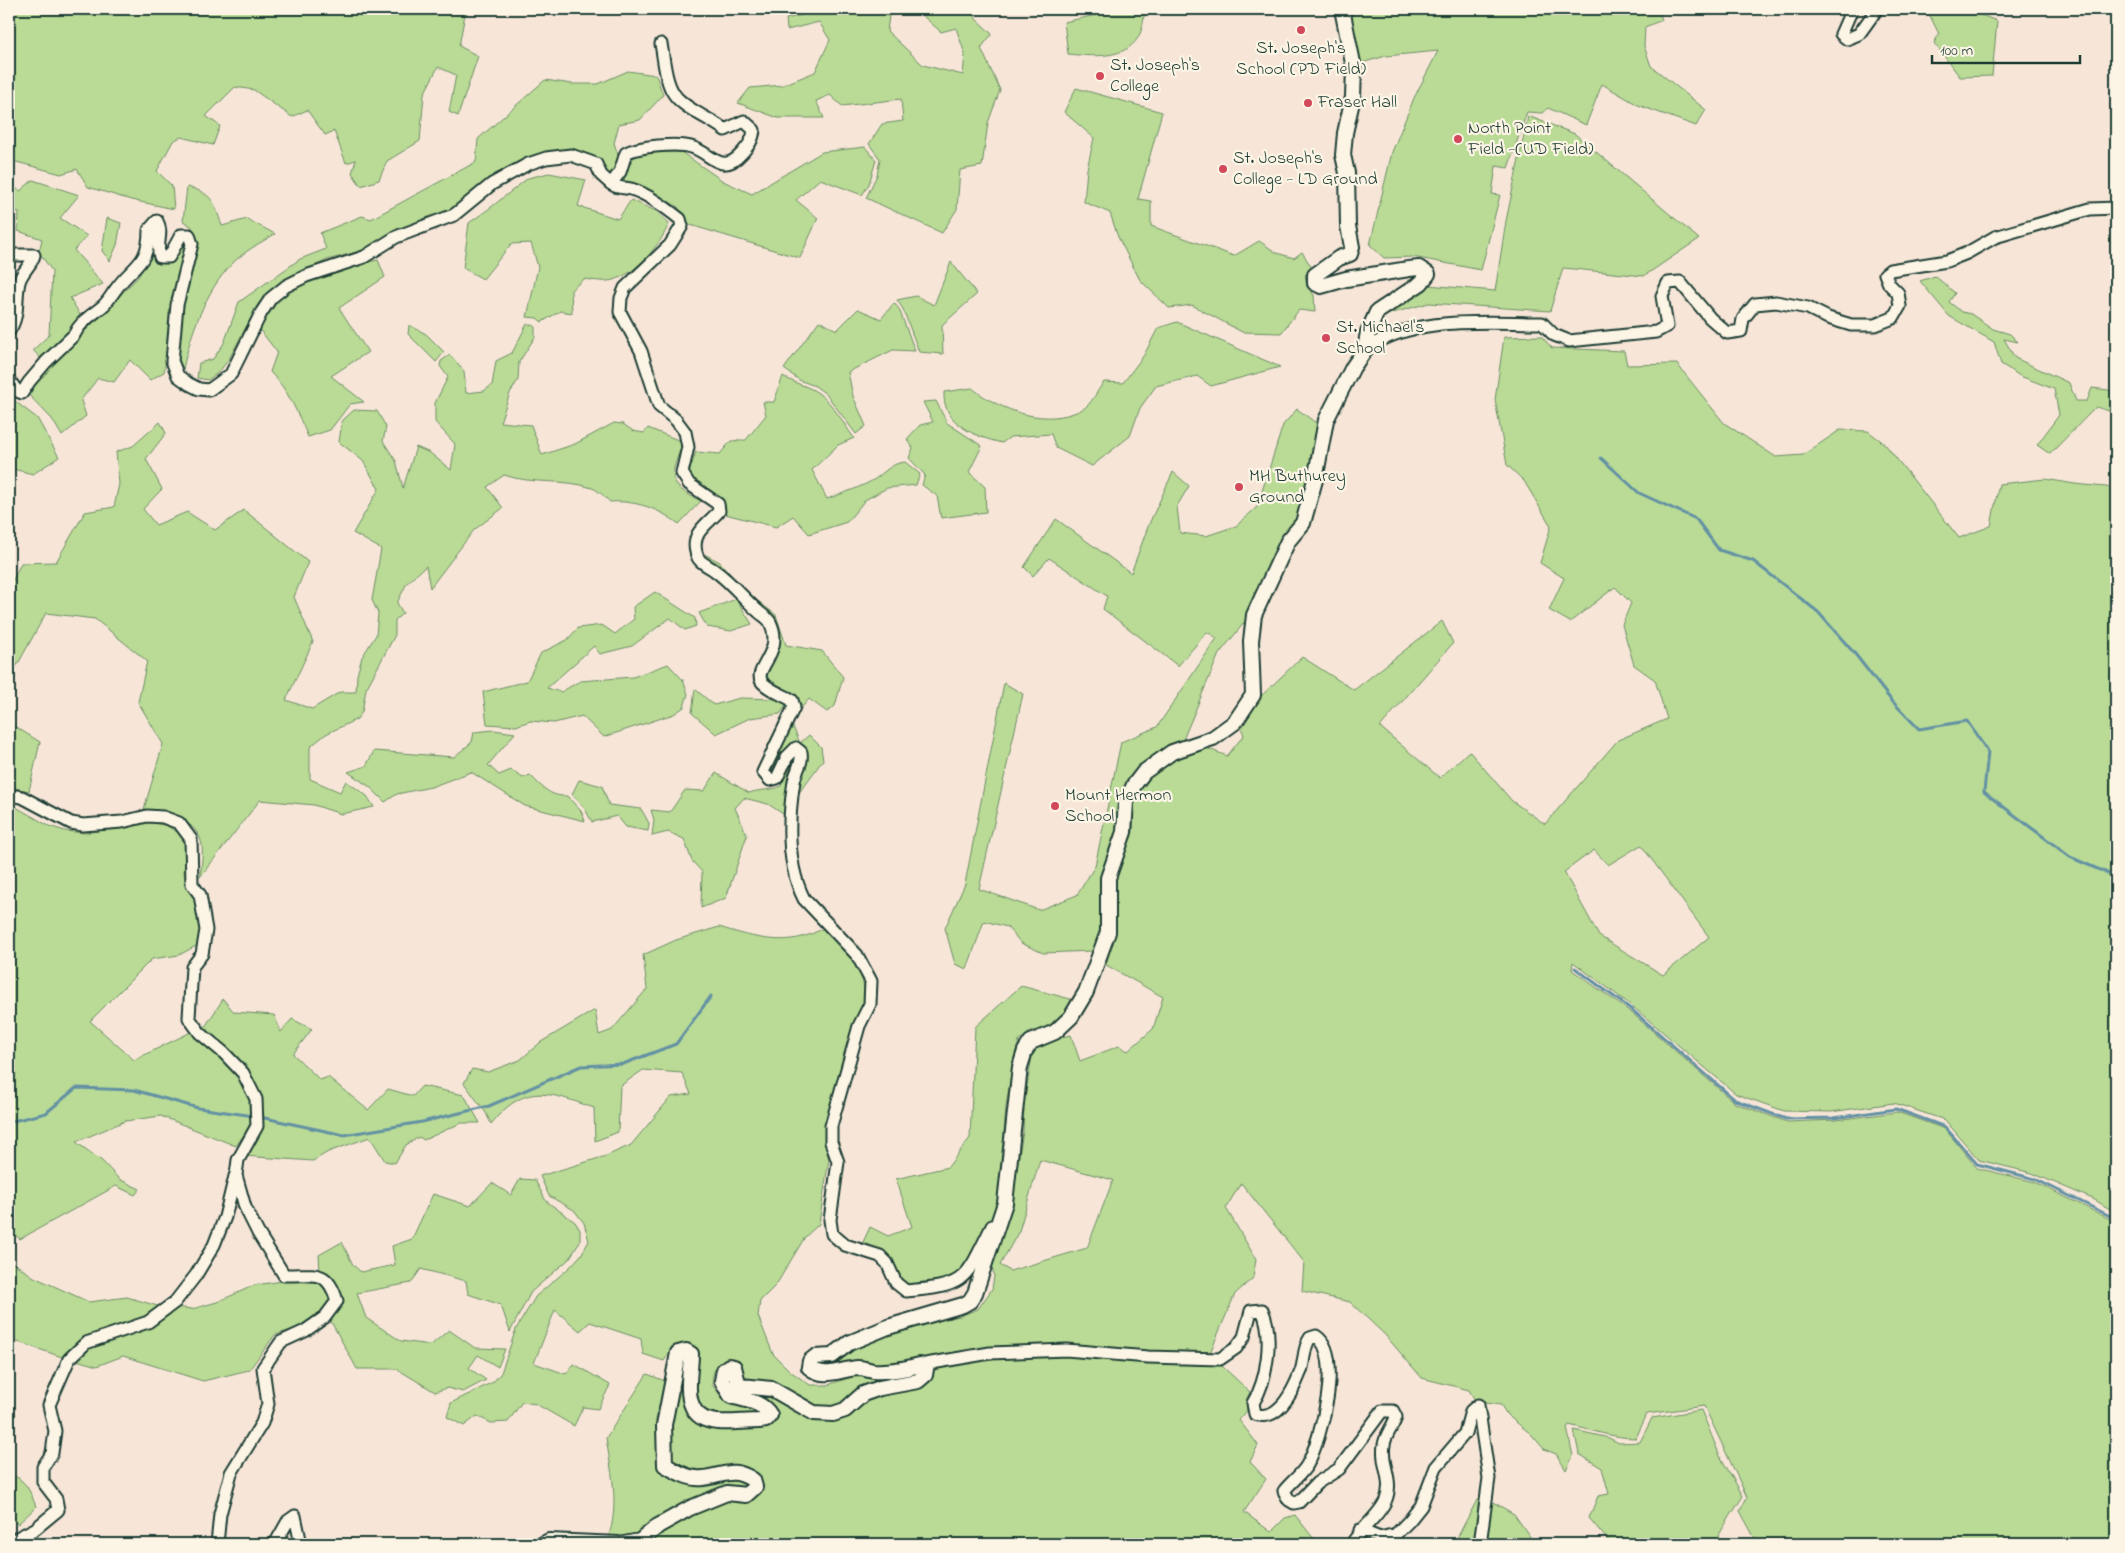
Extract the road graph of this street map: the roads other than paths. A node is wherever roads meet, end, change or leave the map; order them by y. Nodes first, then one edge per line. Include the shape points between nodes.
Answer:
1 (1342, 9) edge
2 (1852, 9) edge
3 (1877, 9) edge
4 (661, 44) dead end
5 (611, 184) junction
6 (2116, 208) edge
7 (9, 255) edge
8 (9, 331) edge
9 (1365, 350) junction
10 (9, 380) edge
11 (9, 795) edge
12 (236, 1175) junction
13 (1004, 1203) junction
14 (920, 1365) junction
15 (1360, 1530) junction
16 (9, 1542) edge
17 (218, 1544) edge
18 (275, 1544) edge
19 (301, 1544) edge
20 (543, 1544) edge
21 (618, 1544) edge
22 (624, 1544) edge
23 (1352, 1544) edge
24 (1480, 1544) edge

1 - 9 main road via 1354,68 1344,155 1352,246 1350,254 1315,275 1315,283 1321,286 1419,268 1428,274 1421,283 1377,312 1368,332
2 - 3 street via 1841,34 1847,39 1859,34
4 - 5 street via 674,94 688,107 725,130 744,121 754,130 753,140 735,160 724,163 691,146 633,149 626,153 620,172
5 - 10 street via 601,175 596,164 571,155 546,158 501,179 454,215 396,237 364,257 286,286 261,313 231,374 209,390 199,389 178,376 172,361 178,298 192,244 189,235 181,235 169,257 160,257 157,221 149,230 149,247 103,306 78,327 22,393
5 - 13 street via 640,194 680,219 682,226 670,245 625,288 620,312 641,351 659,406 685,432 688,446 682,473 689,484 718,504 720,511 698,532 696,552 701,562 730,582 769,621 775,640 760,677 763,684 792,700 794,707 763,772 770,780 777,778 790,752 796,748 801,752 792,795 790,837 792,866 799,890 857,955 871,981 870,1004 859,1026 831,1126 831,1142 838,1162 830,1220 832,1234 845,1245 880,1256 896,1283 906,1291 937,1288 955,1284 968,1272
6 - 9 street via 2090,209 1995,237 1967,254 1947,261 1890,270 1885,274 1898,293 1900,306 1893,318 1875,325 1851,325 1808,308 1776,302 1754,304 1743,319 1741,331 1727,333 1680,282 1668,283 1662,296 1667,326 1656,332 1569,341 1554,336 1542,322 1453,322 1396,335
7 - 8 street via 34,255 19,283 15,323
9 - 13 main road via 1352,367 1326,420 1303,523 1288,541 1254,615 1251,641 1254,695 1235,722 1212,738 1172,752 1144,772 1126,802 1124,832 1108,878 1108,932 1086,992 1071,1017 1055,1032 1031,1042 1020,1067
11 - 12 street via 22,797 72,823 83,825 163,817 180,824 191,838 192,884 200,895 206,930 202,954 192,968 189,1018 200,1033 243,1073 256,1099 257,1126 238,1160
12 - 16 street via 214,1245 196,1276 175,1302 148,1322 86,1343 69,1359 49,1405 55,1432 52,1453 43,1467 43,1482 56,1500 58,1510 35,1529
12 - 17 street via 249,1216 284,1275 314,1273 325,1278 333,1287 337,1301 325,1317 281,1342 263,1368 268,1404 262,1423 231,1473 220,1514
13 - 14 main road via 981,1280 970,1301 870,1334 849,1343 832,1356 815,1357 809,1367 815,1372 828,1374 859,1368 898,1370
14 - 15 street via 990,1353 1066,1350 1220,1359 1236,1348 1244,1337 1251,1311 1262,1310 1266,1318 1267,1352 1265,1378 1253,1404 1255,1414 1268,1416 1280,1408 1301,1372 1306,1343 1310,1338 1316,1336 1321,1340 1329,1359 1327,1397 1318,1436 1306,1467 1284,1491 1289,1500 1299,1502 1317,1483 1339,1469 1382,1411 1393,1412 1396,1417 1384,1446 1389,1478 1385,1501
14 - 22 main road via 926,1369 918,1381 863,1394 845,1410 833,1414 814,1413 772,1389 740,1386 734,1367 729,1366 724,1370 722,1381 731,1396 767,1408 770,1415 766,1420 717,1424 704,1420 691,1408 691,1354 678,1352 664,1426 665,1465 701,1479 723,1472 743,1473 753,1480 755,1487 746,1495 727,1493 690,1508 658,1526 640,1541
15 - 23 street
15 - 24 street via 1380,1538 1396,1534 1409,1521 1422,1506 1436,1467 1465,1433 1471,1412 1478,1404 1489,1478
18 - 19 street via 288,1521 295,1516
20 - 21 main road via 549,1541

